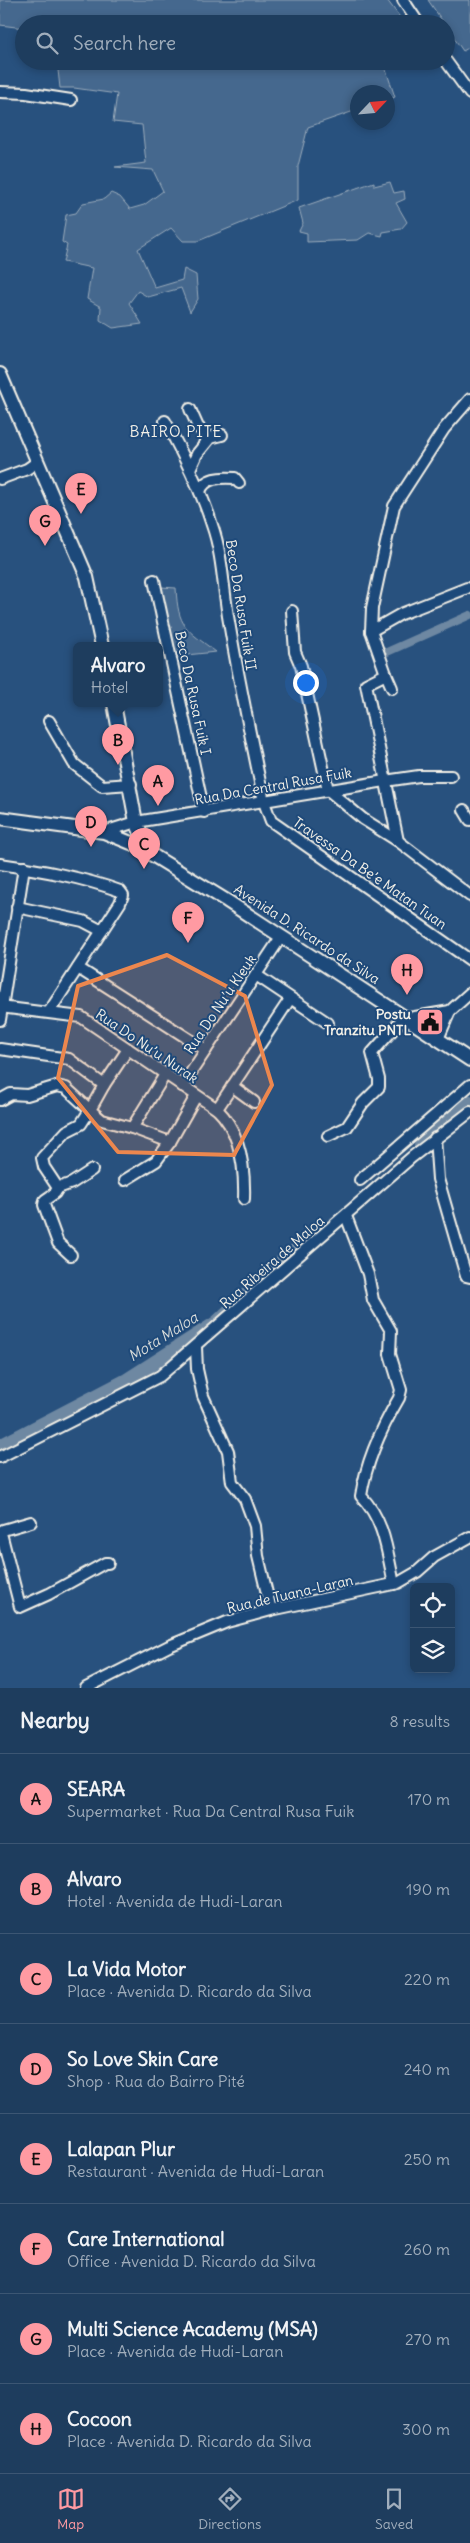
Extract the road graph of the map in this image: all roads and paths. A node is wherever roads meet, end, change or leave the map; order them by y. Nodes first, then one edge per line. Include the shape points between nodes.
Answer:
1 (402, 0) edge
2 (413, 15) edge
3 (453, 70) edge
4 (0, 92) edge
5 (470, 94) edge
6 (71, 100) dead end
7 (0, 374) edge
8 (470, 399) edge
9 (190, 409) dead end
10 (165, 421) dead end
11 (222, 435) dead end
12 (203, 447) junction
13 (37, 462) junction
14 (0, 470) edge
15 (191, 472) junction
16 (14, 473) junction
17 (0, 480) edge
18 (206, 483) junction
19 (239, 483) dead end
20 (200, 492) junction
21 (154, 580) dead end
22 (467, 588) dead end
23 (292, 611) dead end
24 (371, 631) junction
25 (101, 642) edge
26 (386, 674) junction
27 (392, 688) dead end
28 (115, 707) edge
29 (49, 721) dead end
30 (451, 776) dead end
31 (384, 781) junction
32 (131, 784) junction
33 (328, 790) junction
34 (264, 802) junction
35 (464, 810) dead end
36 (204, 812) junction
37 (0, 818) edge
38 (470, 820) edge
39 (136, 822) junction
40 (104, 832) junction
41 (398, 841) junction
42 (150, 853) junction
43 (0, 864) edge
44 (24, 867) junction
45 (470, 896) edge
46 (16, 906) junction
47 (102, 931) junction
48 (281, 937) junction
49 (470, 960) edge
50 (78, 968) junction
51 (256, 976) junction
52 (470, 993) edge
53 (290, 999) junction
54 (1, 1007) edge
55 (450, 1011) junction
56 (49, 1012) junction
57 (407, 1017) junction
58 (0, 1020) edge
59 (328, 1023) dead end
60 (438, 1039) junction
61 (0, 1049) edge
62 (128, 1050) junction
63 (206, 1050) junction
64 (470, 1060) edge
65 (166, 1074) junction
66 (104, 1085) junction
67 (470, 1085) edge
68 (182, 1086) junction
69 (232, 1086) junction
70 (196, 1096) junction
71 (0, 1100) edge
72 (254, 1102) dead end
73 (216, 1109) junction
74 (90, 1110) junction
75 (470, 1112) edge
76 (132, 1128) junction
77 (328, 1136) dead end
78 (435, 1138) junction
79 (170, 1142) junction
80 (92, 1170) dead end
81 (125, 1180) dead end
82 (360, 1180) dead end
83 (58, 1188) junction
84 (244, 1199) dead end
85 (346, 1216) junction
86 (71, 1255) dead end
87 (470, 1277) edge
88 (196, 1347) junction
89 (0, 1456) edge
90 (31, 1522) dead end
91 (470, 1537) edge
92 (108, 1563) dead end
93 (394, 1584) junction
94 (271, 1610) junction
95 (86, 1688) edge

1 - 2 street
3 - 5 street
4 - 6 street
7 - 13 main road
8 - 24 street via 444,429 394,506 372,608
9 - 12 street via 198,427 208,436
10 - 15 street, Beco Da Rusa Fuik II
11 - 12 street via 210,438
12 - 15 street
13 - 16 street
13 - 25 main road via 88,577
14 - 16 street via 4,474
15 - 18 street
15 - 20 street, Beco Da Rusa Fuik II
16 - 17 street
18 - 19 street via 224,478 234,478
18 - 20 street
20 - 34 street, Beco Da Rusa Fuik II via 220,553 233,647
21 - 36 street, Beco Da Rusa Fuik I
22 - 24 street via 402,614
23 - 33 street via 295,652 301,666
24 - 26 street
26 - 27 street
26 - 31 street via 366,684
28 - 32 main road
29 - 32 street via 77,768 102,786
30 - 31 street, Rua Da Central Rusa Fuik
31 - 33 street, Rua Da Central Rusa Fuik
31 - 41 street
32 - 39 main road
33 - 34 street, Rua Da Central Rusa Fuik
33 - 41 street via 363,819
34 - 36 street, Rua Da Central Rusa Fuik
34 - 49 street, Travessa Da Be’e Matan Tuan via 270,821
35 - 38 street
36 - 39 street, Rua Da Central Rusa Fuik
37 - 40 main road, Avenida D. Ricardo da Silva
39 - 40 street, Rua Da Central Rusa Fuik
39 - 42 main road
40 - 42 main road, Avenida D. Ricardo da Silva
41 - 45 street
42 - 48 main road, Avenida D. Ricardo da Silva
43 - 44 street
44 - 46 street
44 - 47 street via 75,877 120,891 123,898
46 - 47 street via 82,921
46 - 54 street
47 - 50 street
48 - 51 street, Rua Do Nu’u Kleuk
48 - 57 main road, Avenida D. Ricardo da Silva
50 - 56 street
50 - 63 street
51 - 53 street
51 - 63 street, Rua Do Nu’u Kleuk
52 - 55 street
53 - 59 street
53 - 69 street
54 - 56 street, Rua Do Nu’u Nurak
54 - 58 street
55 - 57 street
55 - 60 street
56 - 62 street, Rua Do Nu’u Nurak via 80,1017
57 - 60 main road, Avenida D. Ricardo da Silva
57 - 77 street via 372,1053 380,1082 376,1091 363,1103 347,1127
60 - 64 main road, Avenida D. Ricardo da Silva
61 - 66 street via 69,1059
62 - 65 street, Rua Do Nu’u Nurak
62 - 66 street
63 - 68 street, Rua Do Nu’u Kleuk
65 - 68 street, Rua Do Nu’u Nurak
65 - 76 street
66 - 74 street
67 - 82 street
68 - 70 street, Rua Do Nu’u Nurak
69 - 72 street
69 - 73 street
70 - 73 street, Rua Do Nu’u Nurak
70 - 79 street
71 - 74 street via 11,1094 27,1095 57,1086 66,1088
73 - 84 street via 228,1121 244,1166
74 - 76 street via 102,1120
74 - 83 street via 81,1124 67,1131 42,1158
75 - 78 street, Rua Ribeira de Maloa
76 - 79 street
78 - 85 street, Rua Ribeira de Maloa
78 - 87 street via 438,1179 466,1276
79 - 81 street via 156,1161
80 - 83 street
83 - 86 street via 44,1205 58,1243
85 - 88 street, Rua Ribeira de Maloa
85 - 93 street via 368,1274 373,1300 389,1325 390,1354 401,1390 372,1454 361,1496 373,1507 380,1521
88 - 89 street, Rua Ribeira de Maloa via 160,1376
88 - 94 street via 196,1369 203,1396 228,1451 232,1482 245,1500 255,1526 258,1556
90 - 92 street via 1,1533 20,1607
91 - 93 street, Rua de Tuana-Laran
93 - 94 street, Rua de Tuana-Laran
94 - 95 street, Rua de Tuana-Laran via 212,1627

